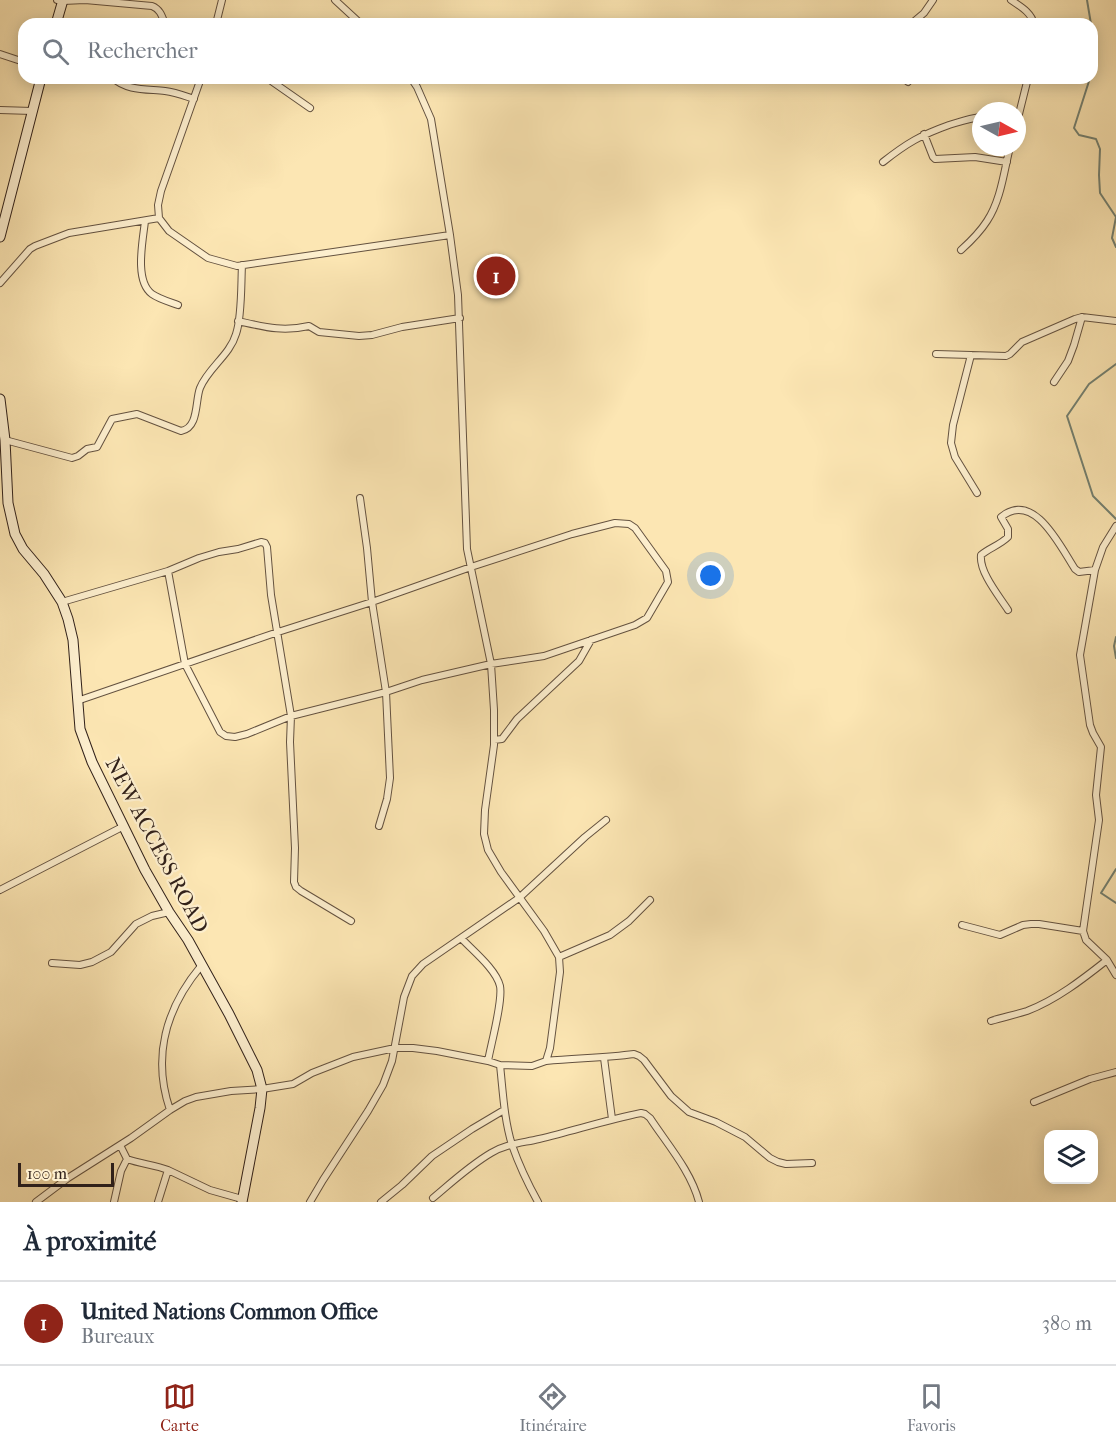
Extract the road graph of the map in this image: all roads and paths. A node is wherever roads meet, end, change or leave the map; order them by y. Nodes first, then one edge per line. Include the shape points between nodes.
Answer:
1 (61, 0) edge
2 (222, 0) edge
3 (335, 0) edge
4 (933, 0) edge
5 (1011, 0) edge
6 (57, 18) edge
7 (163, 18) edge
8 (218, 18) edge
9 (354, 18) edge
10 (918, 18) edge
11 (1032, 18) edge
12 (0, 54) edge
13 (18, 60) edge
14 (39, 84) edge
15 (120, 84) edge
16 (199, 84) edge
17 (276, 84) edge
18 (415, 84) edge
19 (1026, 84) edge
20 (194, 99) junction
21 (1022, 102) edge
22 (310, 108) dead end
23 (0, 110) edge
24 (32, 111) junction
25 (972, 119) edge
26 (924, 134) junction
27 (1009, 156) edge
28 (883, 162) dead end
29 (1007, 162) junction
30 (159, 218) junction
31 (145, 221) junction
32 (450, 235) junction
33 (0, 237) edge
34 (961, 250) dead end
35 (242, 265) junction
36 (0, 283) edge
37 (178, 306) dead end
38 (1082, 317) junction
39 (460, 318) junction
40 (238, 321) junction
41 (1116, 321) edge
42 (936, 354) dead end
43 (971, 356) junction
44 (1054, 382) dead end
45 (0, 399) edge
46 (5, 440) junction
47 (977, 494) dead end
48 (360, 498) dead end
49 (1116, 526) edge
50 (471, 567) junction
51 (1095, 570) junction
52 (168, 572) junction
53 (62, 602) junction
54 (372, 602) junction
55 (1008, 610) dead end
56 (278, 632) junction
57 (591, 640) junction
58 (185, 664) junction
59 (491, 664) junction
60 (386, 692) junction
61 (77, 701) junction
62 (291, 716) junction
63 (494, 740) junction
64 (606, 820) dead end
65 (124, 826) junction
66 (379, 826) dead end
67 (0, 890) edge
68 (519, 898) junction
69 (651, 900) dead end
70 (169, 912) junction
71 (351, 921) dead end
72 (962, 925) dead end
73 (1083, 931) junction
74 (460, 938) junction
75 (559, 957) junction
76 (1107, 960) junction
77 (52, 963) dead end
78 (201, 966) junction
79 (1116, 975) edge
80 (991, 1021) dead end
81 (395, 1048) junction
82 (604, 1058) junction
83 (488, 1061) junction
84 (546, 1062) junction
85 (500, 1065) junction
86 (1116, 1072) edge
87 (262, 1089) junction
88 (1034, 1102) dead end
89 (170, 1110) junction
90 (504, 1110) junction
91 (612, 1119) junction
92 (512, 1144) junction
93 (120, 1145) junction
94 (127, 1159) junction
95 (812, 1163) dead end
96 (168, 1170) junction
97 (433, 1198) dead end
98 (242, 1200) edge
99 (36, 1202) edge
100 (114, 1202) edge
101 (158, 1202) edge
102 (310, 1202) edge
103 (381, 1202) edge
104 (538, 1202) edge
105 (699, 1202) edge

1 - 6 main road
1 - 7 street via 152,6
2 - 8 street
3 - 9 street
4 - 10 street
5 - 11 street
12 - 13 street
14 - 24 main road
15 - 20 street
16 - 20 street
17 - 22 street
18 - 32 street via 431,119
19 - 21 street
20 - 30 street via 161,191
23 - 24 street
24 - 33 main road
25 - 26 street
26 - 28 street
26 - 29 street via 935,159 975,157
27 - 29 street
29 - 34 street via 989,219
30 - 31 street
30 - 35 street via 169,231 208,258
31 - 36 street via 69,233 35,246
31 - 37 street via 142,279 152,294
32 - 35 street
32 - 39 street
35 - 40 street
38 - 41 street
38 - 43 street via 1022,342 1006,356
38 - 44 street via 1068,361
39 - 40 street via 359,336 319,332 309,326 272,328
39 - 50 street via 465,530
40 - 46 street via 233,341 200,388 194,419 187,430 137,414 112,419 97,447 72,458
42 - 43 street
43 - 47 street via 951,443
45 - 46 main road, NEW ACCESS ROAD
46 - 53 main road, NEW ACCESS ROAD via 8,503 15,534
48 - 54 street
49 - 51 street
50 - 54 street
50 - 57 street via 572,534 615,523 629,524 666,571 668,582 647,618
50 - 59 street
51 - 55 street via 1075,569 1035,514 1017,510 1003,515 1001,520 1008,529 1008,537 981,555 980,561
51 - 73 street via 1080,655 1090,725 1101,747 1096,795 1099,820
52 - 53 street
52 - 56 street via 219,552 265,543
52 - 58 street
53 - 61 main road, NEW ACCESS ROAD via 73,640
54 - 56 street
54 - 60 street
56 - 58 street
56 - 62 street
57 - 59 street via 544,656
57 - 63 street via 579,660 517,719 502,739
58 - 61 street
58 - 62 street via 220,732 226,736 247,734
59 - 60 street
59 - 63 street
60 - 62 street
60 - 66 street via 390,777
61 - 65 main road, NEW ACCESS ROAD via 80,729 92,762
62 - 71 street via 294,882 301,891
63 - 68 street via 484,834 488,850
64 - 68 street
65 - 67 street
65 - 70 main road, NEW ACCESS ROAD
68 - 74 street
68 - 75 street
69 - 75 street via 610,935
70 - 77 street via 136,924 111,952 92,962
70 - 78 main road, NEW ACCESS ROAD
72 - 73 street via 1000,935 1031,924
73 - 76 street via 1086,940
74 - 81 street via 412,976
74 - 83 street via 489,967 500,985
75 - 84 street
76 - 79 street
76 - 80 street via 1035,1007
78 - 87 main road, NEW ACCESS ROAD via 257,1070
78 - 89 street via 188,981 164,1036 163,1081
81 - 83 street
81 - 87 street via 352,1057 293,1084
81 - 102 street via 388,1074 368,1112
82 - 84 street
82 - 91 street
82 - 95 street via 639,1056 689,1112 745,1137 778,1162
83 - 85 street
84 - 85 street via 532,1066
85 - 90 street
86 - 88 street
87 - 89 street via 202,1096
87 - 98 main road, NEW ACCESS ROAD
89 - 93 street
90 - 92 street
90 - 103 street via 432,1156
91 - 92 street
91 - 105 street via 641,1113 650,1118 682,1166
92 - 97 street via 492,1152
92 - 104 street
93 - 94 street
93 - 99 street
94 - 96 street
94 - 100 street
96 - 98 street
96 - 101 street

